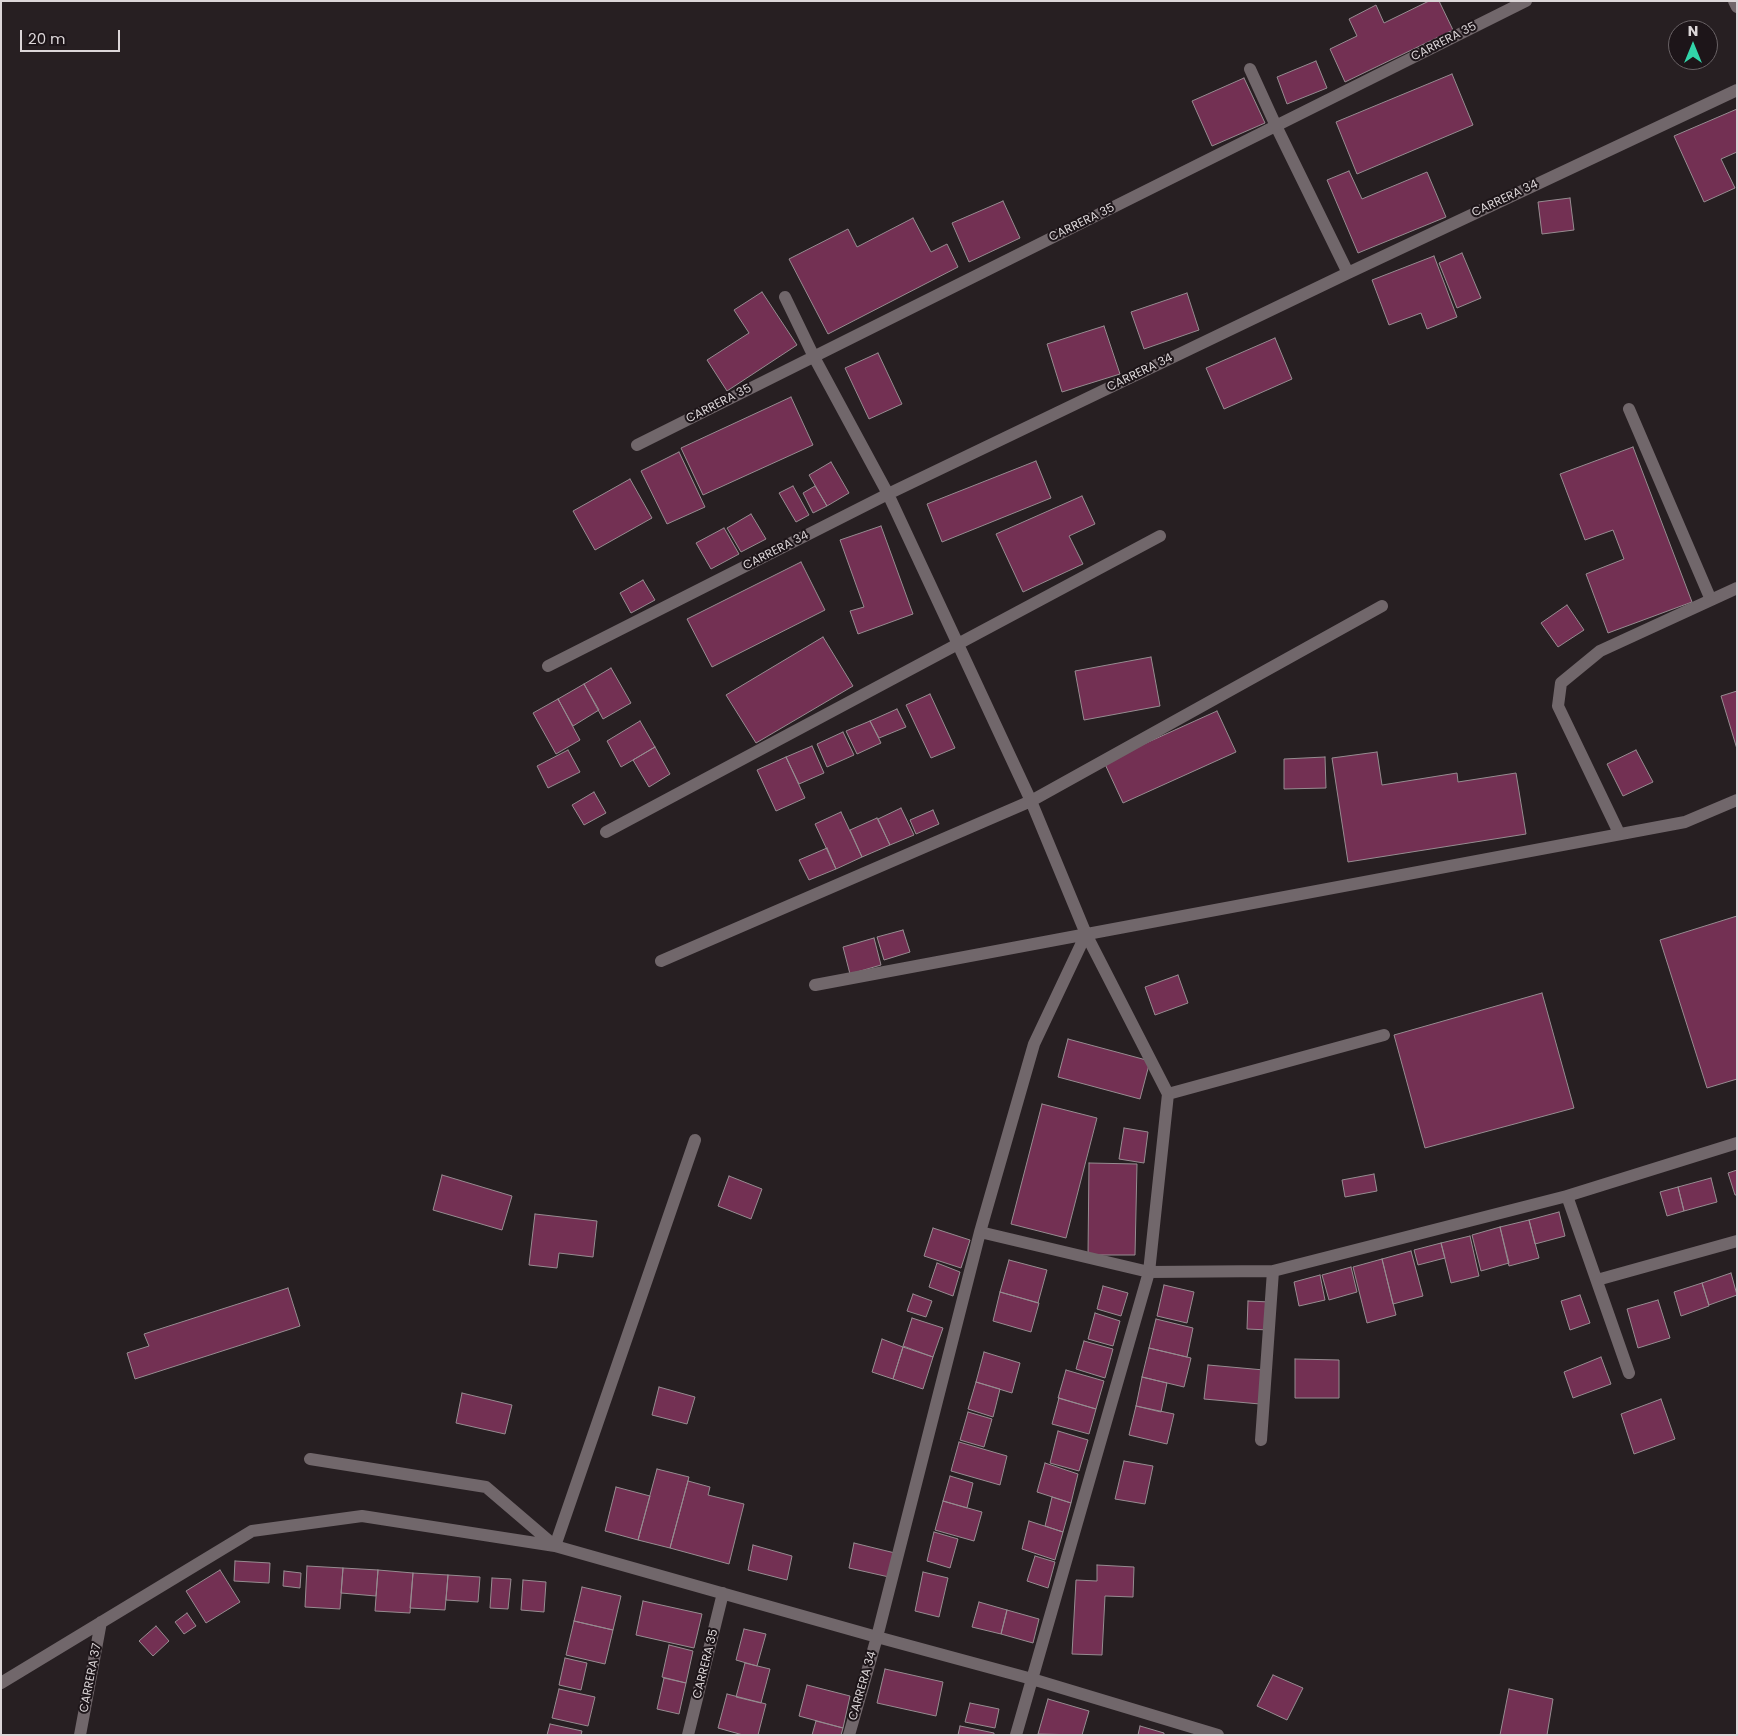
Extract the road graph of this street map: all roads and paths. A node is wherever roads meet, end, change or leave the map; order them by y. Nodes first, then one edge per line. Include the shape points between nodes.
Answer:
1 (1526, 1) edge
2 (1734, 1) edge
3 (1737, 7) edge
4 (1250, 69) dead end
5 (1737, 90) edge
6 (1276, 126) junction
7 (1348, 273) junction
8 (785, 296) dead end
9 (814, 357) junction
10 (1630, 408) dead end
11 (637, 445) dead end
12 (888, 494) junction
13 (1160, 536) dead end
14 (1737, 588) edge
15 (1711, 600) junction
16 (1382, 606) dead end
17 (959, 644) junction
18 (548, 666) dead end
19 (1031, 800) junction
20 (1737, 800) edge
21 (606, 832) dead end
22 (1619, 833) junction
23 (1086, 934) junction
24 (661, 961) dead end
25 (815, 985) dead end
26 (1384, 1034) dead end
27 (1168, 1094) junction
28 (695, 1140) dead end
29 (1737, 1143) edge
30 (1568, 1196) junction
31 (980, 1232) junction
32 (1737, 1241) edge
33 (1273, 1271) junction
34 (1149, 1272) junction
35 (1597, 1280) junction
36 (1630, 1373) dead end
37 (1261, 1440) dead end
38 (310, 1459) dead end
39 (555, 1546) junction
40 (723, 1593) junction
41 (101, 1622) junction
42 (877, 1637) junction
43 (1032, 1679) junction
44 (1, 1683) edge
45 (1175, 1729) edge
46 (80, 1735) edge
47 (688, 1735) edge
48 (849, 1735) edge
49 (1016, 1735) edge
50 (1218, 1735) edge

1 - 6 street, CARRERA 35
2 - 3 street
4 - 6 street
5 - 7 street, CARRERA 34
6 - 7 street
6 - 9 street, CARRERA 35
7 - 12 street, CARRERA 34
8 - 9 street
9 - 11 street, CARRERA 35
9 - 12 street
10 - 15 street
12 - 17 street
12 - 18 street, CARRERA 34
13 - 17 street
14 - 15 street
15 - 22 street via 1600,651 1561,683 1558,706
16 - 19 street
17 - 19 street
17 - 21 street
19 - 23 street
19 - 24 street
20 - 22 street via 1685,822
22 - 23 street
23 - 25 street
23 - 27 street
23 - 31 street, CARRERA 34 via 1034,1044
26 - 27 street
27 - 34 street
28 - 39 street
29 - 30 street
30 - 33 street
30 - 35 street
31 - 34 street
31 - 42 street, CARRERA 34
32 - 35 street
33 - 34 street
33 - 37 street
34 - 43 street
35 - 36 street
38 - 39 street via 486,1487
39 - 40 street
39 - 41 street via 362,1516 252,1531
40 - 42 street
40 - 47 street, CARRERA 35
41 - 44 street
41 - 46 street, CARRERA 37
42 - 43 street
42 - 48 street, CARRERA 34
43 - 45 street
43 - 49 street
45 - 50 street

